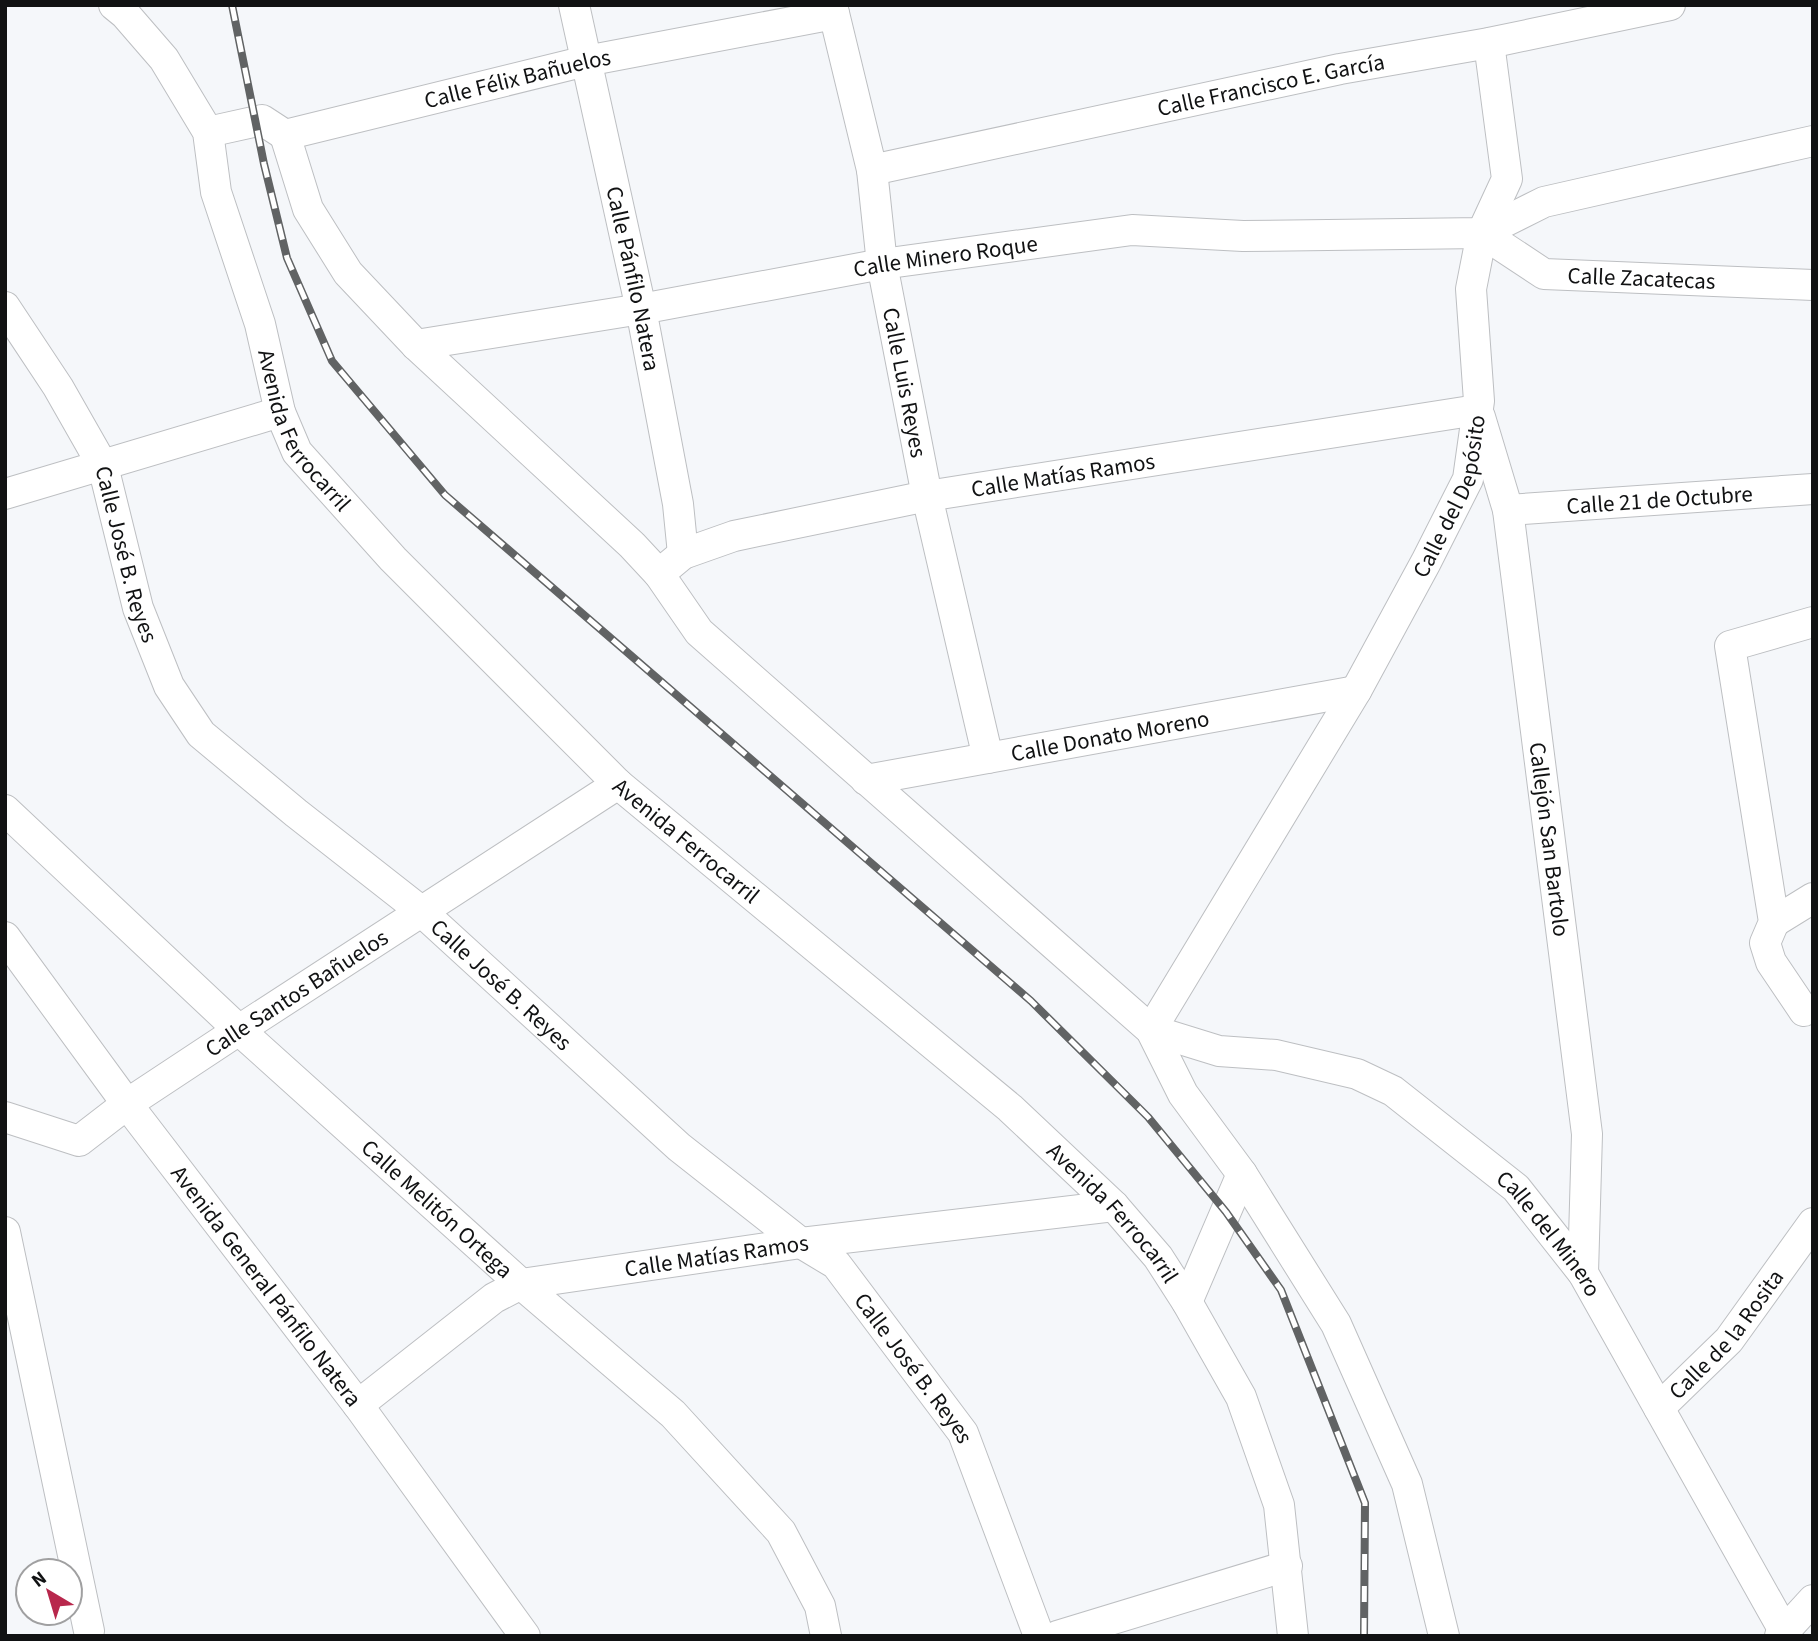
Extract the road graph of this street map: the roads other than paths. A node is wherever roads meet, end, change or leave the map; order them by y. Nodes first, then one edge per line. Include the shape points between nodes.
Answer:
1 (574, 5) edge
2 (1670, 5) edge
3 (123, 8) edge
4 (833, 10) edge
5 (1489, 43) junction
6 (586, 61) junction
7 (208, 132) junction
8 (285, 135) junction
9 (1813, 141) edge
10 (872, 170) junction
11 (1482, 233) junction
12 (882, 264) junction
13 (1813, 285) edge
14 (5, 307) edge
15 (641, 309) junction
16 (416, 345) junction
17 (1477, 410) junction
18 (280, 412) junction
19 (103, 466) junction
20 (1813, 488) edge
21 (5, 494) edge
22 (928, 496) junction
23 (1508, 510) junction
24 (683, 554) junction
25 (659, 574) junction
26 (1813, 622) edge
27 (1356, 691) junction
28 (988, 758) junction
29 (866, 780) junction
30 (618, 783) junction
31 (5, 810) edge
32 (1813, 898) edge
33 (421, 911) junction
34 (1774, 922) junction
35 (5, 937) edge
36 (1804, 1011) dead end
37 (239, 1030) junction
38 (1151, 1030) junction
39 (127, 1104) junction
40 (5, 1117) edge
41 (1242, 1174) junction
42 (1114, 1206) junction
43 (1813, 1223) edge
44 (5, 1232) edge
45 (801, 1244) junction
46 (1583, 1273) junction
47 (521, 1284) junction
48 (1187, 1302) junction
49 (358, 1405) junction
50 (1659, 1408) junction
51 (1287, 1566) junction
52 (1813, 1600) edge
53 (89, 1631) dead end
54 (1783, 1634) edge
55 (524, 1636) edge
56 (826, 1636) edge
57 (1039, 1636) edge
58 (1057, 1636) edge
59 (1293, 1636) edge
60 (1444, 1636) edge

1 - 6 street, Calle Pánfilo Natera
2 - 5 street, Calle Francisco E. García
3 - 7 street, Avenida Ferrocarril via 164,59
4 - 6 street, Calle Félix Bañuelos
4 - 10 street, Calle Luis Reyes
5 - 10 street, Calle Francisco E. García via 1340,69
5 - 11 street, Calle del Depósito via 1507,179
6 - 8 street, Calle Félix Bañuelos
6 - 15 street, Calle Pánfilo Natera
7 - 8 street via 262,120
7 - 18 street, Avenida Ferrocarril via 216,192 260,324
8 - 16 street via 308,209 348,274
9 - 11 street via 1544,202
10 - 12 street, Calle Luis Reyes
11 - 12 street, Calle Minero Roque via 1243,236 1132,230
11 - 13 street, Calle Zacatecas via 1544,274
11 - 17 street, Calle del Depósito via 1471,289
12 - 15 street, Calle Minero Roque
12 - 22 street, Calle Luis Reyes
14 - 19 street, Calle José B. Reyes
15 - 16 street, Calle Minero Roque
15 - 24 street, Calle Pánfilo Natera via 678,504
16 - 25 street
17 - 22 street, Calle Matías Ramos
17 - 23 street, Callejón San Bartolo
17 - 27 street, Calle del Depósito via 1468,478
18 - 19 street
18 - 30 street, Avenida Ferrocarril via 298,452 393,559
19 - 21 street
19 - 33 street, Calle José B. Reyes via 138,608 169,686 201,734
20 - 23 street, Calle 21 de Octubre
22 - 24 street, Calle Matías Ramos via 734,536
22 - 28 street, Calle Luis Reyes
23 - 46 street, Callejón San Bartolo via 1587,1134
24 - 25 street, Calle Matías Ramos
25 - 29 street via 699,632
26 - 34 street via 1730,646
27 - 28 street, Calle Donato Moreno
27 - 38 street, Calle del Depósito
28 - 29 street, Calle Donato Moreno
29 - 38 street
30 - 33 street, Calle Santos Bañuelos
30 - 42 street, Avenida Ferrocarril via 1010,1108
31 - 37 street, Calle Melitón Ortega
32 - 34 street
33 - 37 street, Calle Santos Bañuelos
33 - 45 street, Calle José B. Reyes via 678,1147
34 - 36 street via 1765,943 1771,962
35 - 39 street, Avenida General Pánfilo Natera
37 - 39 street, Calle Santos Bañuelos
37 - 47 street, Calle Melitón Ortega
38 - 41 street via 1183,1094
38 - 46 street, Calle del Minero via 1219,1051 1276,1055 1357,1074 1392,1091 1516,1188
39 - 40 street, Calle Santos Bañuelos via 79,1141
39 - 49 street, Avenida General Pánfilo Natera
41 - 48 street
41 - 60 street via 1336,1324 1402,1472
42 - 45 street, Calle Matías Ramos
42 - 48 street, Avenida Ferrocarril via 1158,1257
43 - 50 street, Calle de la Rosita via 1729,1340
44 - 53 street
45 - 47 street, Calle Matías Ramos
45 - 57 street, Calle José B. Reyes via 836,1264 963,1433
46 - 50 street, Calle del Minero
47 - 49 street, Calle Matías Ramos via 494,1298
47 - 56 street, Calle Melitón Ortega via 673,1414 781,1532 820,1606
48 - 51 street, Avenida Ferrocarril via 1241,1397 1279,1505
49 - 55 street, Avenida General Pánfilo Natera
50 - 54 street, Calle del Minero
51 - 58 street
51 - 59 street, Avenida Ferrocarril
52 - 54 street

